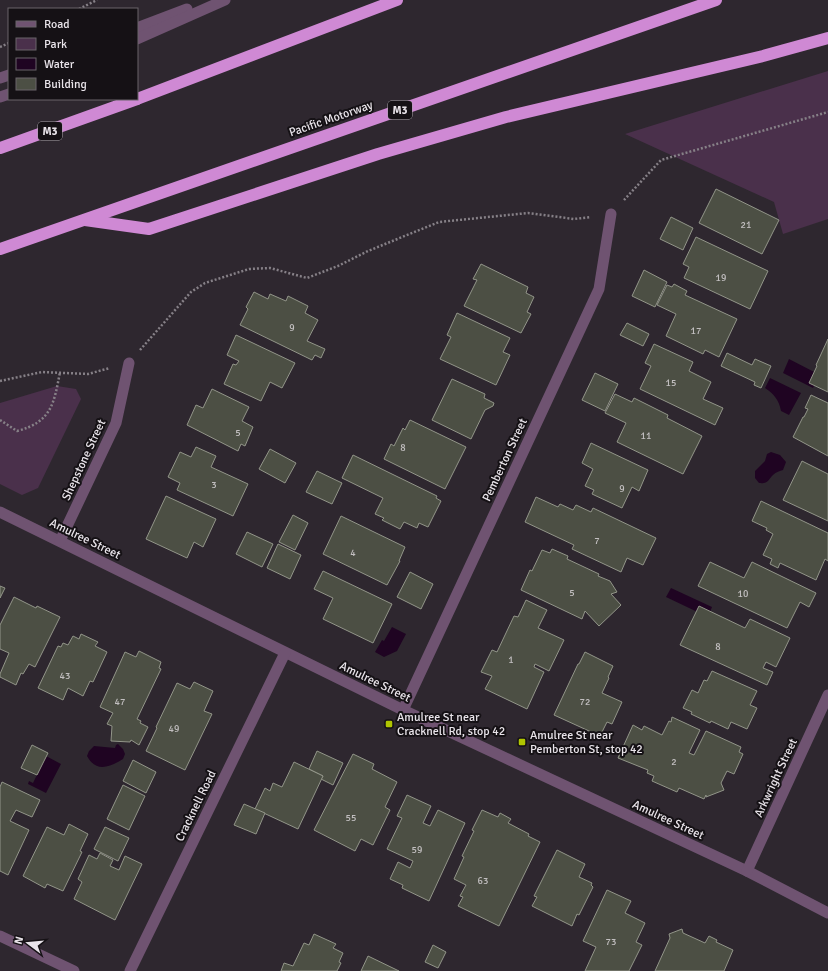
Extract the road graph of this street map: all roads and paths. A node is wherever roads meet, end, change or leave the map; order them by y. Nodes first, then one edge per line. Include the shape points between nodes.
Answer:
1 (97, 0) edge
2 (212, 0) edge
3 (225, 0) edge
4 (397, 0) edge
5 (716, 0) edge
6 (81, 8) edge
7 (138, 28) edge
8 (828, 38) edge
9 (138, 39) edge
10 (138, 99) edge
11 (134, 100) edge
12 (828, 112) edge
13 (0, 148) edge
14 (661, 160) dead end
15 (611, 214) dead end
16 (574, 219) dead end
17 (85, 220) junction
18 (0, 249) edge
19 (129, 363) junction
20 (60, 372) junction
21 (0, 381) edge
22 (0, 420) edge
23 (0, 512) edge
24 (60, 541) junction
25 (285, 653) junction
26 (828, 695) edge
27 (403, 710) junction
28 (747, 871) junction
29 (828, 913) edge
30 (0, 936) edge
31 (74, 971) edge
32 (130, 971) edge

1 - 6 path
2 - 7 street
3 - 9 street
4 - 10 highway, M3
5 - 17 highway, Pacific Motorway / M3
8 - 17 highway via 499,119 378,154 149,229
11 - 13 highway, M3
12 - 14 path
15 - 27 street, Pemberton Street via 599,289
16 - 19 path via 528,213 440,222 306,278 270,268 249,269 205,283 191,292
17 - 18 highway, Pacific Motorway / M3
19 - 20 path via 88,374
19 - 24 street, Shepstone Street via 116,423
20 - 21 path via 42,372
20 - 22 path via 54,401 41,420 17,431
23 - 24 street, Amulree Street
24 - 25 street, Amulree Street
25 - 27 street, Amulree Street
25 - 32 street, Cracknell Road
26 - 28 street, Arkwright Street
27 - 28 street, Amulree Street
28 - 29 street, Amulree Street
30 - 31 street

